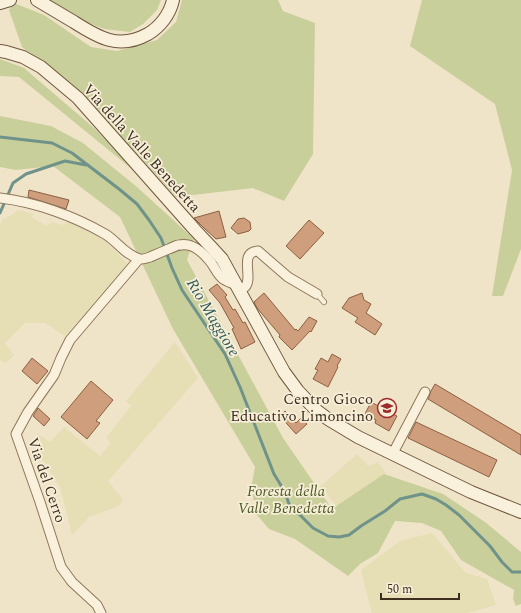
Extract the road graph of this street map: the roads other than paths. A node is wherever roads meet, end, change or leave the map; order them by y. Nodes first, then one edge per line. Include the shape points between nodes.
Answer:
1 (10, 0) edge
2 (37, 0) edge
3 (172, 0) edge
4 (0, 3) edge
5 (0, 51) edge
6 (0, 198) edge
7 (139, 259) junction
8 (238, 288) junction
9 (317, 294) joint
10 (324, 302) dead end
11 (425, 392) dead end
12 (393, 454) junction
13 (521, 512) edge
14 (101, 613) edge

1 - 4 main road
2 - 3 main road via 105,39 128,41 153,31 166,15
5 - 8 main road, Via della Valle Benedetta via 23,57 41,67 78,98 212,248
6 - 7 street via 22,201 87,224 107,235 125,252
7 - 8 street, bridge via 178,244 196,247 222,279
7 - 14 street, Via del Cerro via 70,340 54,374 16,434 60,567 97,605
8 - 9 street via 247,284 248,258 253,251 258,251 288,278
8 - 12 main road, Via della Valle Benedetta via 284,372 298,391 328,419
9 - 10 lane
11 - 12 street
12 - 13 main road, Via della Valle Benedetta via 471,492

